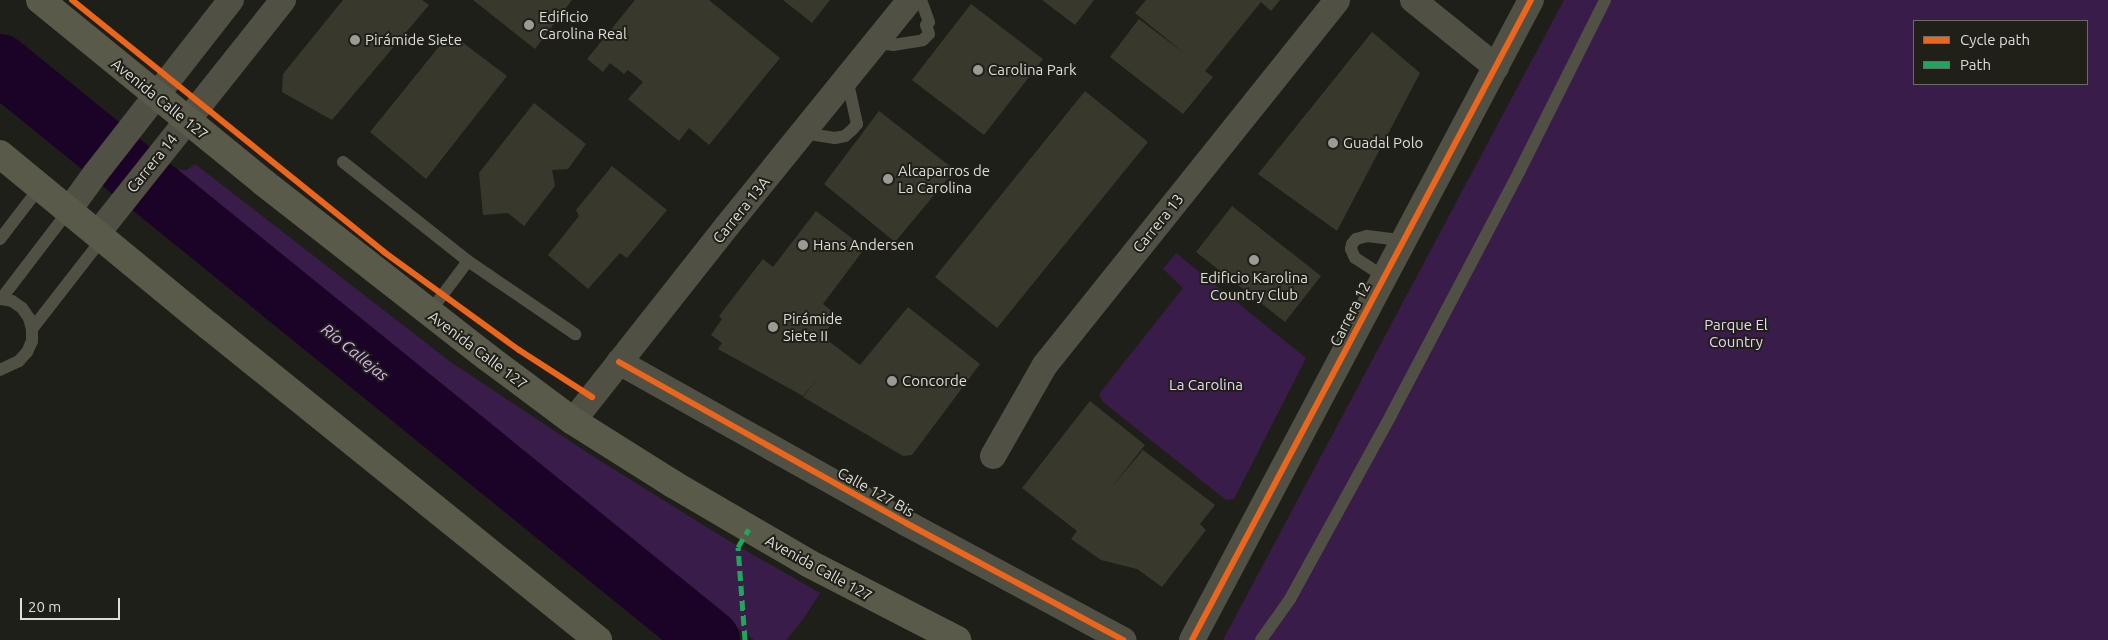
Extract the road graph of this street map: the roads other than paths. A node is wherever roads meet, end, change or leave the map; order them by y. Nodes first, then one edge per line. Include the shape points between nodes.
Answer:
1 (40, 0) edge
2 (231, 0) edge
3 (283, 0) edge
4 (910, 0) edge
5 (921, 0) edge
6 (1337, 0) edge
7 (1413, 0) edge
8 (1531, 0) edge
9 (1605, 0) edge
10 (875, 43) junction
11 (1496, 66) junction
12 (846, 79) junction
13 (156, 95) junction
14 (187, 120) junction
15 (803, 133) junction
16 (0, 154) edge
17 (343, 162) dead end
18 (40, 187) junction
19 (69, 210) junction
20 (100, 236) junction
21 (0, 239) edge
22 (1402, 240) junction
23 (468, 261) junction
24 (1383, 276) junction
25 (0, 298) edge
26 (430, 313) junction
27 (32, 329) junction
28 (575, 334) dead end
29 (619, 362) junction
30 (0, 370) edge
31 (573, 421) junction
32 (994, 456) dead end
33 (598, 640) edge
34 (957, 640) edge
35 (1123, 640) edge
36 (1192, 640) edge
37 (1261, 640) edge

1 - 13 main road, Avenida Calle 127
2 - 13 street
3 - 14 street, Carrera 14
4 - 10 street, Carrera 13A
5 - 10 lane via 929,22 926,24 929,34 923,40 893,45
6 - 32 street, Carrera 13 via 1045,365
7 - 11 street
8 - 11 street, Carrera 12
9 - 37 lane via 1519,172 1386,423 1290,600
10 - 12 street, Carrera 13A
11 - 22 street, Carrera 12
12 - 15 street, Carrera 13A
12 - 15 lane via 857,124 845,136 835,138
13 - 14 main road, Avenida Calle 127
13 - 19 street
14 - 20 street, Carrera 14 via 124,199
14 - 26 main road, Avenida Calle 127
15 - 29 street, Carrera 13A
16 - 18 main road
17 - 23 lane
18 - 19 main road
18 - 21 lane
19 - 20 main road
19 - 25 lane
20 - 27 lane
20 - 33 main road
22 - 24 street, Carrera 12
22 - 24 lane via 1367,236 1356,238 1352,244 1350,249 1355,258
23 - 26 lane
23 - 28 lane
24 - 36 street, Carrera 12
25 - 27 lane via 22,308
26 - 31 main road, Avenida Calle 127
27 - 30 lane via 32,341 27,352 19,361
29 - 31 street, Carrera 13A
29 - 35 street, Calle 127 Bis
31 - 34 main road, Avenida Calle 127 via 672,484 815,567

